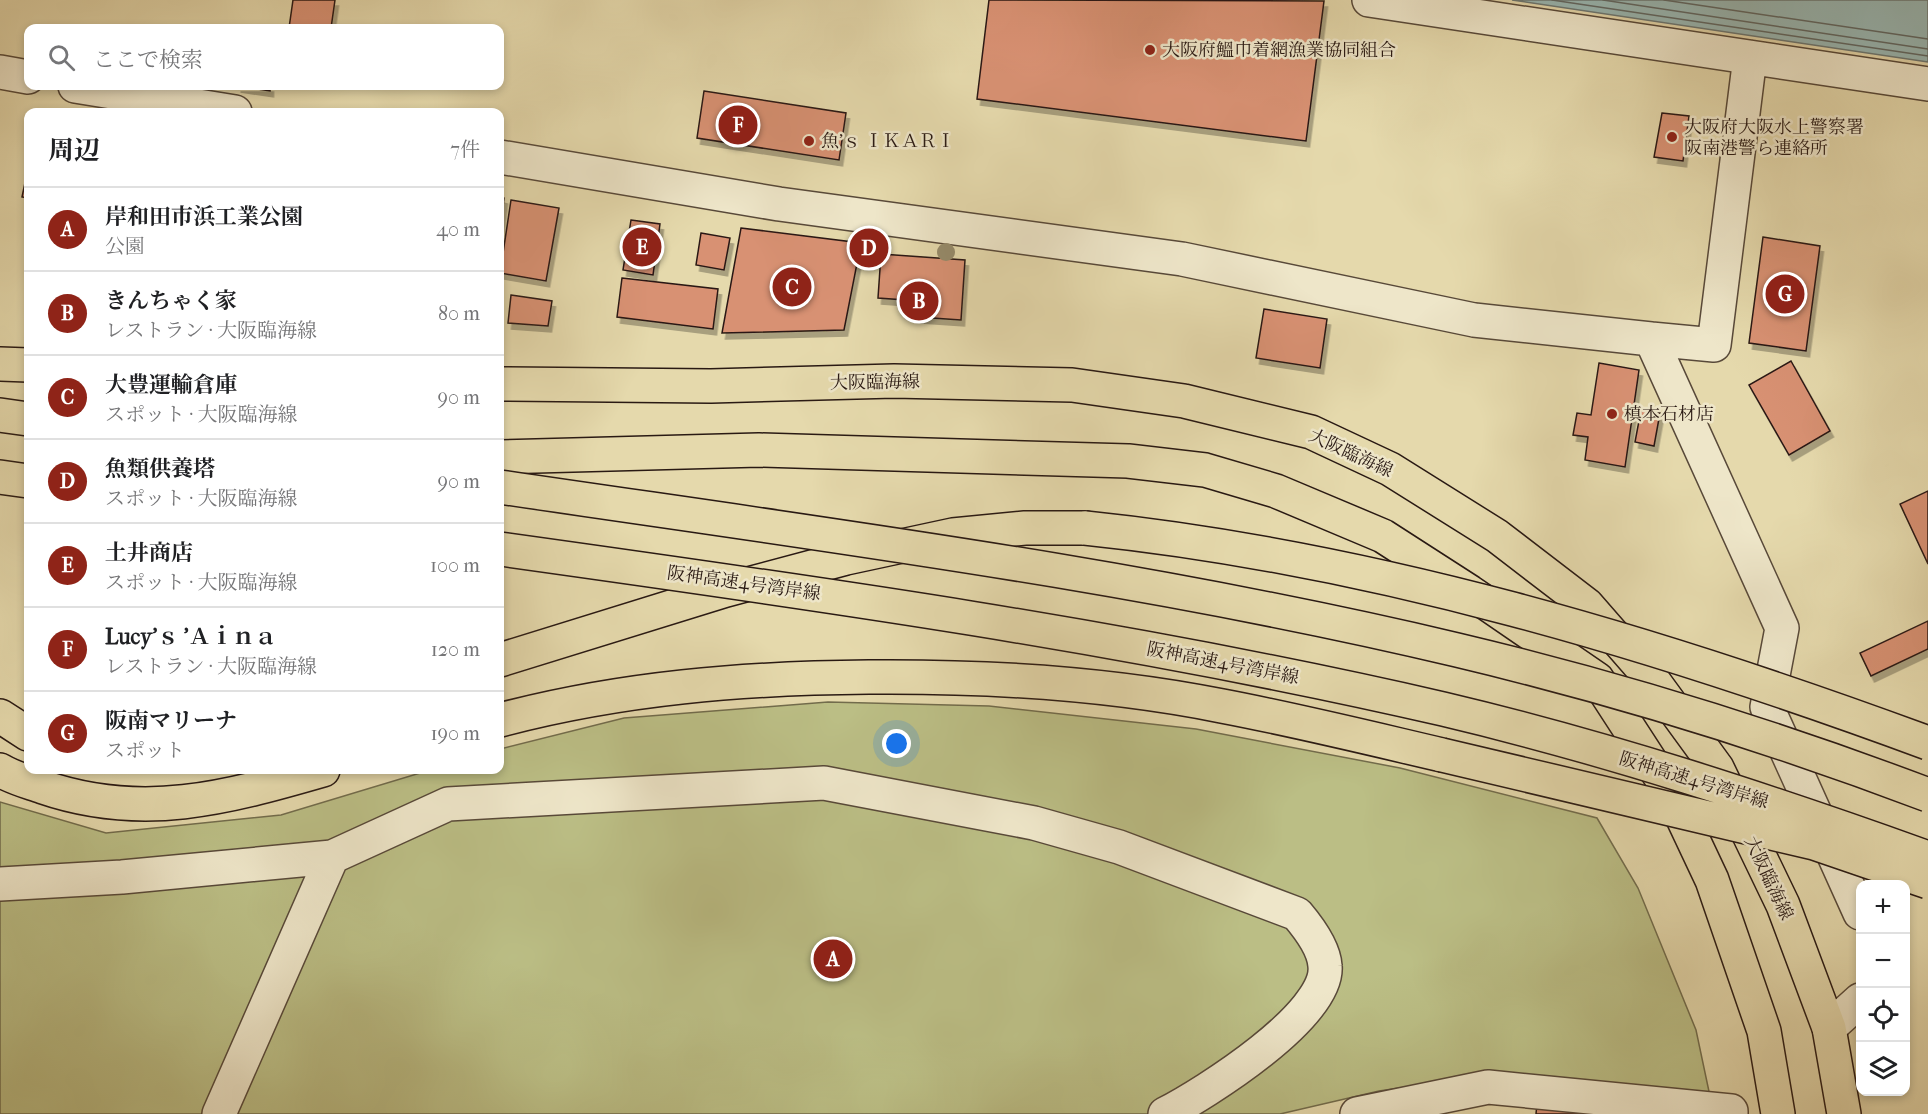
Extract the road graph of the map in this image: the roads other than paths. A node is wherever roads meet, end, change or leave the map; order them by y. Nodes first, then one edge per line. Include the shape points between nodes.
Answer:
1 (1369, 0) edge
2 (1750, 57) junction
3 (0, 72) edge
4 (24, 77) edge
5 (1928, 84) edge
6 (100, 90) edge
7 (210, 108) edge
8 (504, 158) edge
9 (1652, 339) junction
10 (0, 364) edge
11 (24, 365) edge
12 (504, 384) edge
13 (0, 415) edge
14 (24, 418) edge
15 (504, 457) edge
16 (0, 477) edge
17 (24, 482) edge
18 (24, 483) edge
19 (0, 484) edge
20 (504, 488) edge
21 (504, 550) edge
22 (504, 659) edge
23 (0, 716) edge
24 (504, 719) edge
25 (24, 731) edge
26 (1928, 743) edge
27 (0, 770) edge
28 (309, 774) edge
29 (1928, 795) edge
30 (332, 857) junction
31 (1928, 858) edge
32 (1928, 882) edge
33 (0, 884) edge
34 (1856, 904) edge
35 (1856, 1004) edge
36 (1829, 1028) junction
37 (219, 1114) edge
38 (1165, 1114) edge
39 (1357, 1114) edge
40 (1731, 1114) edge
41 (1778, 1114) edge
42 (1844, 1114) edge

1 - 2 street
2 - 5 street
2 - 9 street via 1714,345
3 - 4 street
6 - 7 street
8 - 9 street via 779,204 1182,259 1474,320
9 - 34 street via 1782,628 1767,707
10 - 11 main road
12 - 36 main road, 大阪臨海線 via 711,386 894,381 1072,385 1184,401 1311,432 1390,469 1497,536 1587,605 1654,683 1717,768 1783,905
13 - 14 main road
15 - 41 main road via 759,450 1128,461 1205,470 1236,479 1276,491 1383,536 1597,679 1671,793 1712,880 1764,1031
16 - 17 main road
18 - 19 main road
20 - 29 main road, bridge via 1106,580 1457,650 1640,699 1840,762
21 - 31 main road, 阪神高速4号湾岸線, bridge via 894,604 1272,672 1447,710 1670,770
22 - 26 main road, bridge via 726,590 846,558 953,535 1025,528 1085,528 1254,552 1402,583 1564,624 1707,664
23 - 25 main road
24 - 32 main road, bridge via 551,706 649,690 743,680 934,677 1114,689 1221,706 1454,757 1814,843
27 - 28 main road via 68,795 130,806 197,801
30 - 33 street
30 - 37 street
30 - 38 street via 448,804 824,783 1034,822 1119,847 1297,914 1310,930 1325,965 1321,988 1274,1041 1215,1085
35 - 36 street
36 - 42 main road, 大阪臨海線
39 - 40 street via 1488,1087

